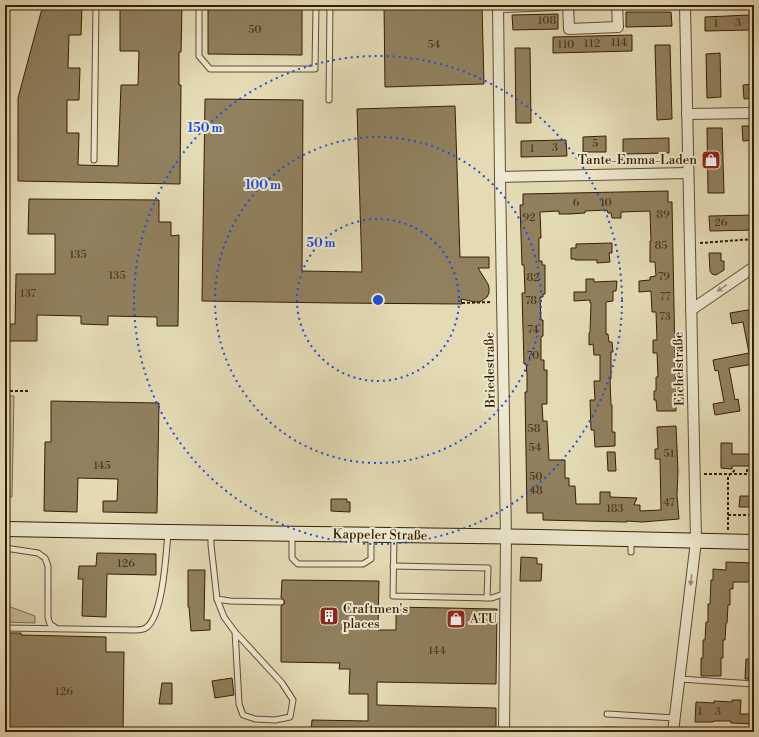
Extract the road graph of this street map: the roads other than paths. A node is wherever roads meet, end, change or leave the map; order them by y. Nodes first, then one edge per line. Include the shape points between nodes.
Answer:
1 (96, 5) edge
2 (199, 5) edge
3 (316, 5) edge
4 (330, 5) edge
5 (558, 5) edge
6 (568, 5) edge
7 (617, 5) edge
8 (685, 5) edge
9 (499, 6) edge
10 (329, 100) dead end
11 (754, 113) edge
12 (687, 114) junction
13 (94, 160) dead end
14 (688, 173) junction
15 (500, 177) junction
16 (754, 267) edge
17 (691, 310) junction
18 (5, 529) edge
19 (168, 532) junction
20 (211, 533) junction
21 (292, 534) junction
22 (371, 535) junction
23 (394, 535) junction
24 (506, 537) junction
25 (696, 541) junction
26 (754, 542) edge
27 (5, 548) edge
28 (393, 566) junction
29 (506, 593) junction
30 (217, 598) junction
31 (487, 598) junction
32 (281, 602) dead end
33 (5, 628) edge
34 (57, 629) junction
35 (235, 632) junction
36 (680, 679) junction
37 (754, 684) edge
38 (607, 714) dead end
39 (675, 718) junction
40 (504, 732) edge
41 (605, 732) edge
42 (673, 732) edge

1 - 13 lane
2 - 3 lane via 199,56 210,69 315,69
4 - 10 lane
5 - 9 street, Briedestraße
6 - 7 street via 569,29 618,28
8 - 12 street, Eichelstraße
9 - 15 street, Briedestraße
11 - 12 street
12 - 14 street, Eichelstraße
14 - 15 street
14 - 17 street, Eichelstraße
15 - 24 street, Briedestraße
16 -> 17 street
17 - 25 street, Eichelstraße
18 - 19 street, Kappeler Straße
19 - 20 street, Kappeler Straße
19 - 34 lane via 161,595 154,619 146,628
20 - 21 street, Kappeler Straße
20 - 30 lane
21 - 22 street, Kappeler Straße
21 - 22 lane via 292,558 298,564 363,564 370,559
22 - 23 street, Kappeler Straße
23 - 24 street, Kappeler Straße
23 - 28 lane
24 - 25 street, Kappeler Straße via 631,546
24 - 29 street, Briedestraße
25 - 26 street, Kappeler Straße
25 -> 36 street, Eichelstraße
27 - 34 lane via 38,553 45,558 48,566 48,618 50,624
28 - 31 lane via 393,596
28 - 31 lane via 488,568
29 - 31 lane
29 - 40 street, Briedestraße
30 - 32 lane via 230,601
30 - 35 lane via 224,617
33 - 34 lane
35 - 35 lane via 282,683 293,700 290,717 275,720 255,719 243,715 239,704
36 - 37 lane
36 - 39 street, Eichelstraße
38 - 39 lane
39 - 42 street, Eichelstraße
41 - 42 lane

